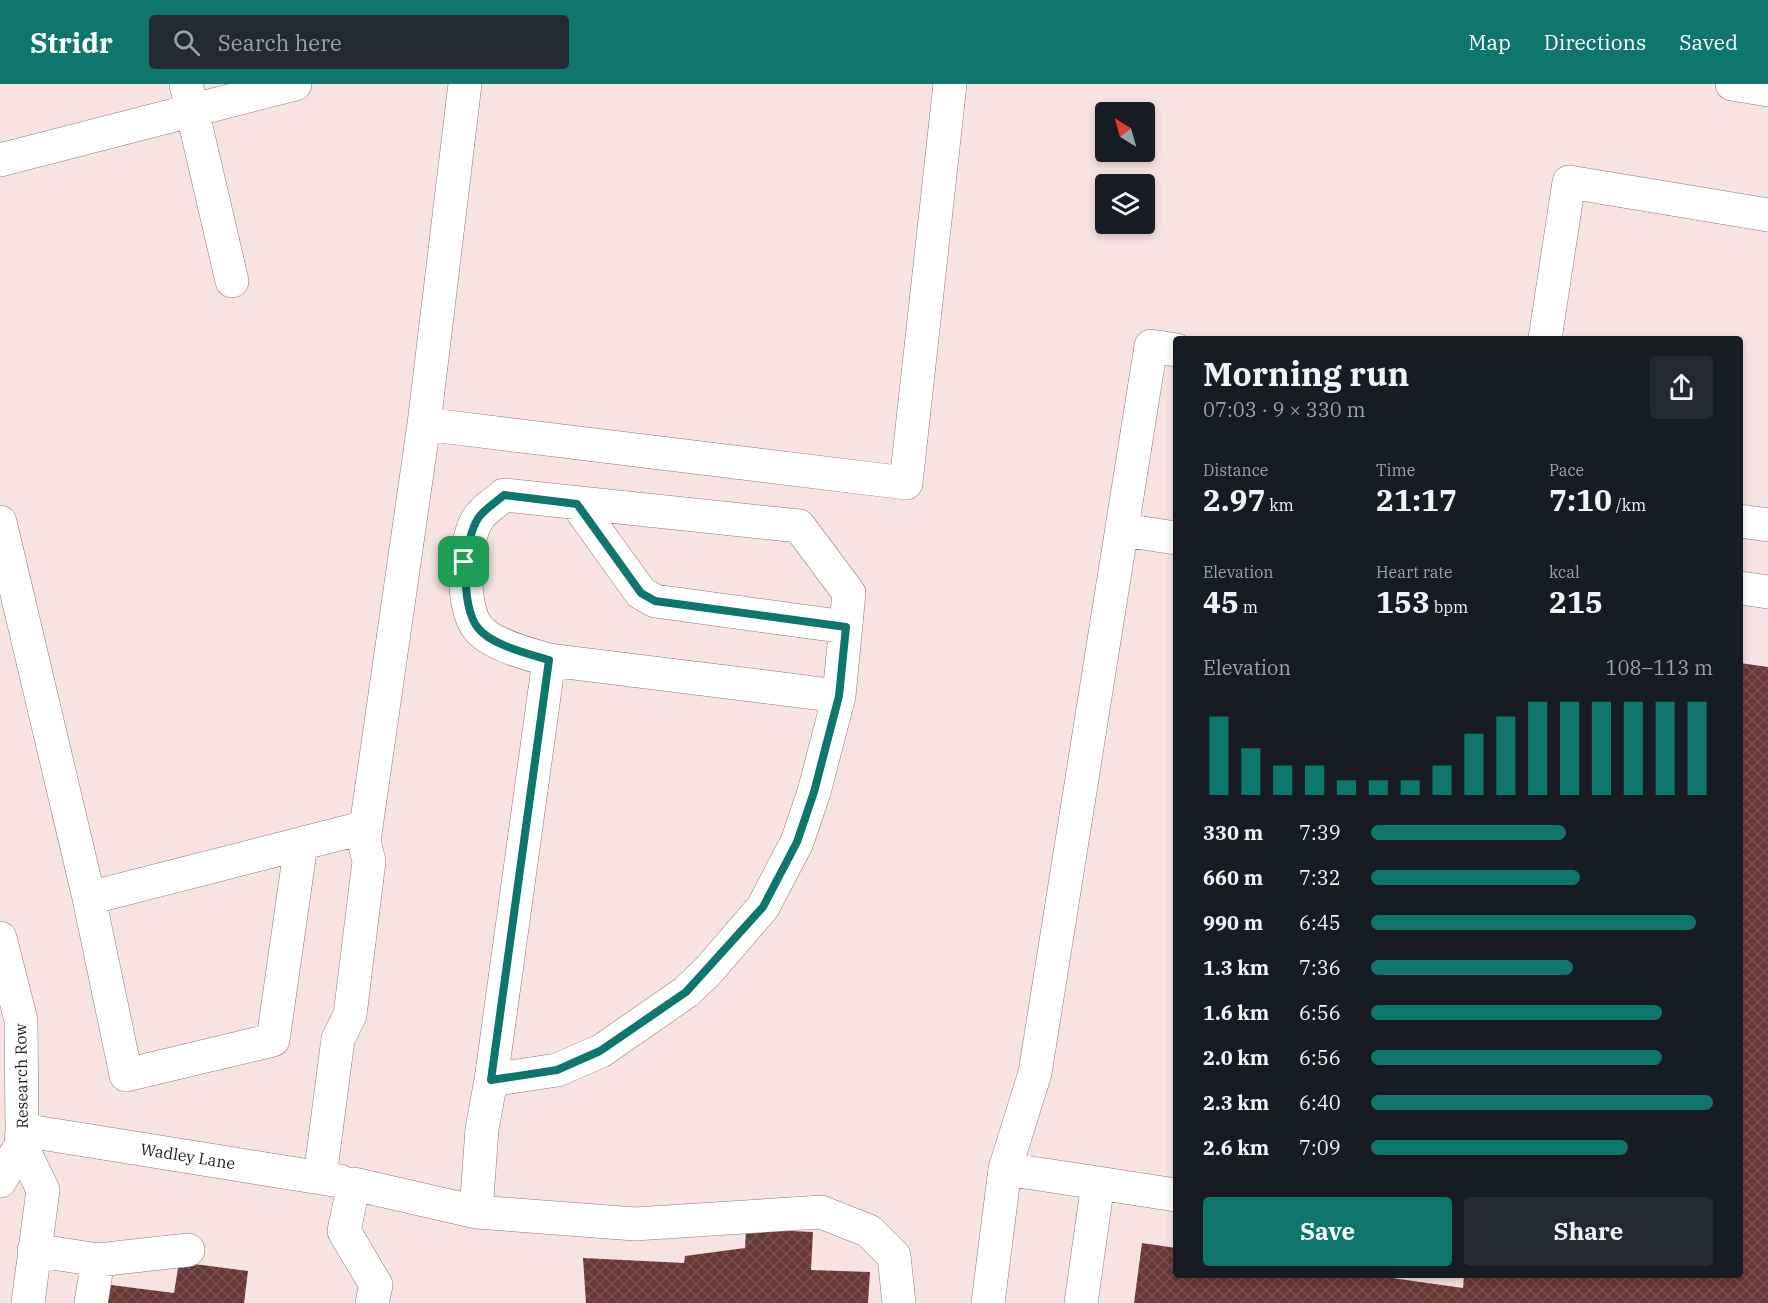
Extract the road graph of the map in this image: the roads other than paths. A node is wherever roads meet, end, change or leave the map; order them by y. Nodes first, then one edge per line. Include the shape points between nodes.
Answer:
1 (295, 84) edge
2 (465, 84) edge
3 (950, 84) edge
4 (1732, 84) edge
5 (1768, 90) edge
6 (189, 97) edge
7 (0, 160) edge
8 (1768, 215) edge
9 (232, 281) dead end
10 (1545, 336) edge
11 (1173, 350) edge
12 (424, 424) junction
13 (577, 504) junction
14 (1743, 521) edge
15 (0, 522) edge
16 (1768, 525) edge
17 (1123, 530) junction
18 (1173, 538) edge
19 (1743, 588) edge
20 (1768, 592) edge
21 (846, 627) junction
22 (549, 660) junction
23 (839, 696) junction
24 (365, 834) junction
25 (301, 844) junction
26 (89, 898) junction
27 (0, 938) edge
28 (491, 1080) junction
29 (22, 1137) junction
30 (1005, 1168) junction
31 (320, 1177) junction
32 (0, 1181) edge
33 (1098, 1183) junction
34 (354, 1184) junction
35 (1173, 1195) edge
36 (476, 1212) junction
37 (34, 1250) junction
38 (188, 1250) dead end
39 (98, 1260) junction
40 (28, 1303) edge
41 (91, 1303) edge
42 (372, 1303) edge
43 (899, 1303) edge
44 (987, 1303) edge
45 (1081, 1303) edge

1 - 6 street
2 - 12 street
3 - 12 street via 906,483
4 - 5 street
6 - 7 street
6 - 9 street
8 - 10 street via 1569,182
11 - 17 street via 1151,346
12 - 24 street
13 - 21 street via 641,593 655,601
13 - 21 street via 798,526 849,592
13 - 22 street via 504,495 479,517 464,562 467,598 478,628 507,648
14 - 16 street
15 - 26 street
17 - 18 street
17 - 30 street via 1035,1073
19 - 20 street
21 - 23 street
22 - 23 street
22 - 28 street
23 - 28 street via 797,842 763,907 708,971 686,992 600,1051 557,1070
24 - 25 street
24 - 31 street via 349,858 350,935 332,1010 338,1040
25 - 26 street
25 - 26 street via 273,1040 126,1075
27 - 29 street, Research Row via 21,1020
28 - 36 street via 482,1129
29 - 31 street, Wadley Lane
29 - 32 street, Research Row
29 - 37 street, Research Row via 43,1190
30 - 33 street
30 - 44 street
31 - 34 street, Wadley Lane
33 - 35 street
33 - 45 street
34 - 36 street, Wadley Lane
34 - 42 street via 344,1231 376,1285
36 - 43 street, Wadley Lane via 635,1224 821,1212 869,1230 894,1256
37 - 39 street
37 - 40 street, Research Row
38 - 39 street
39 - 41 street

